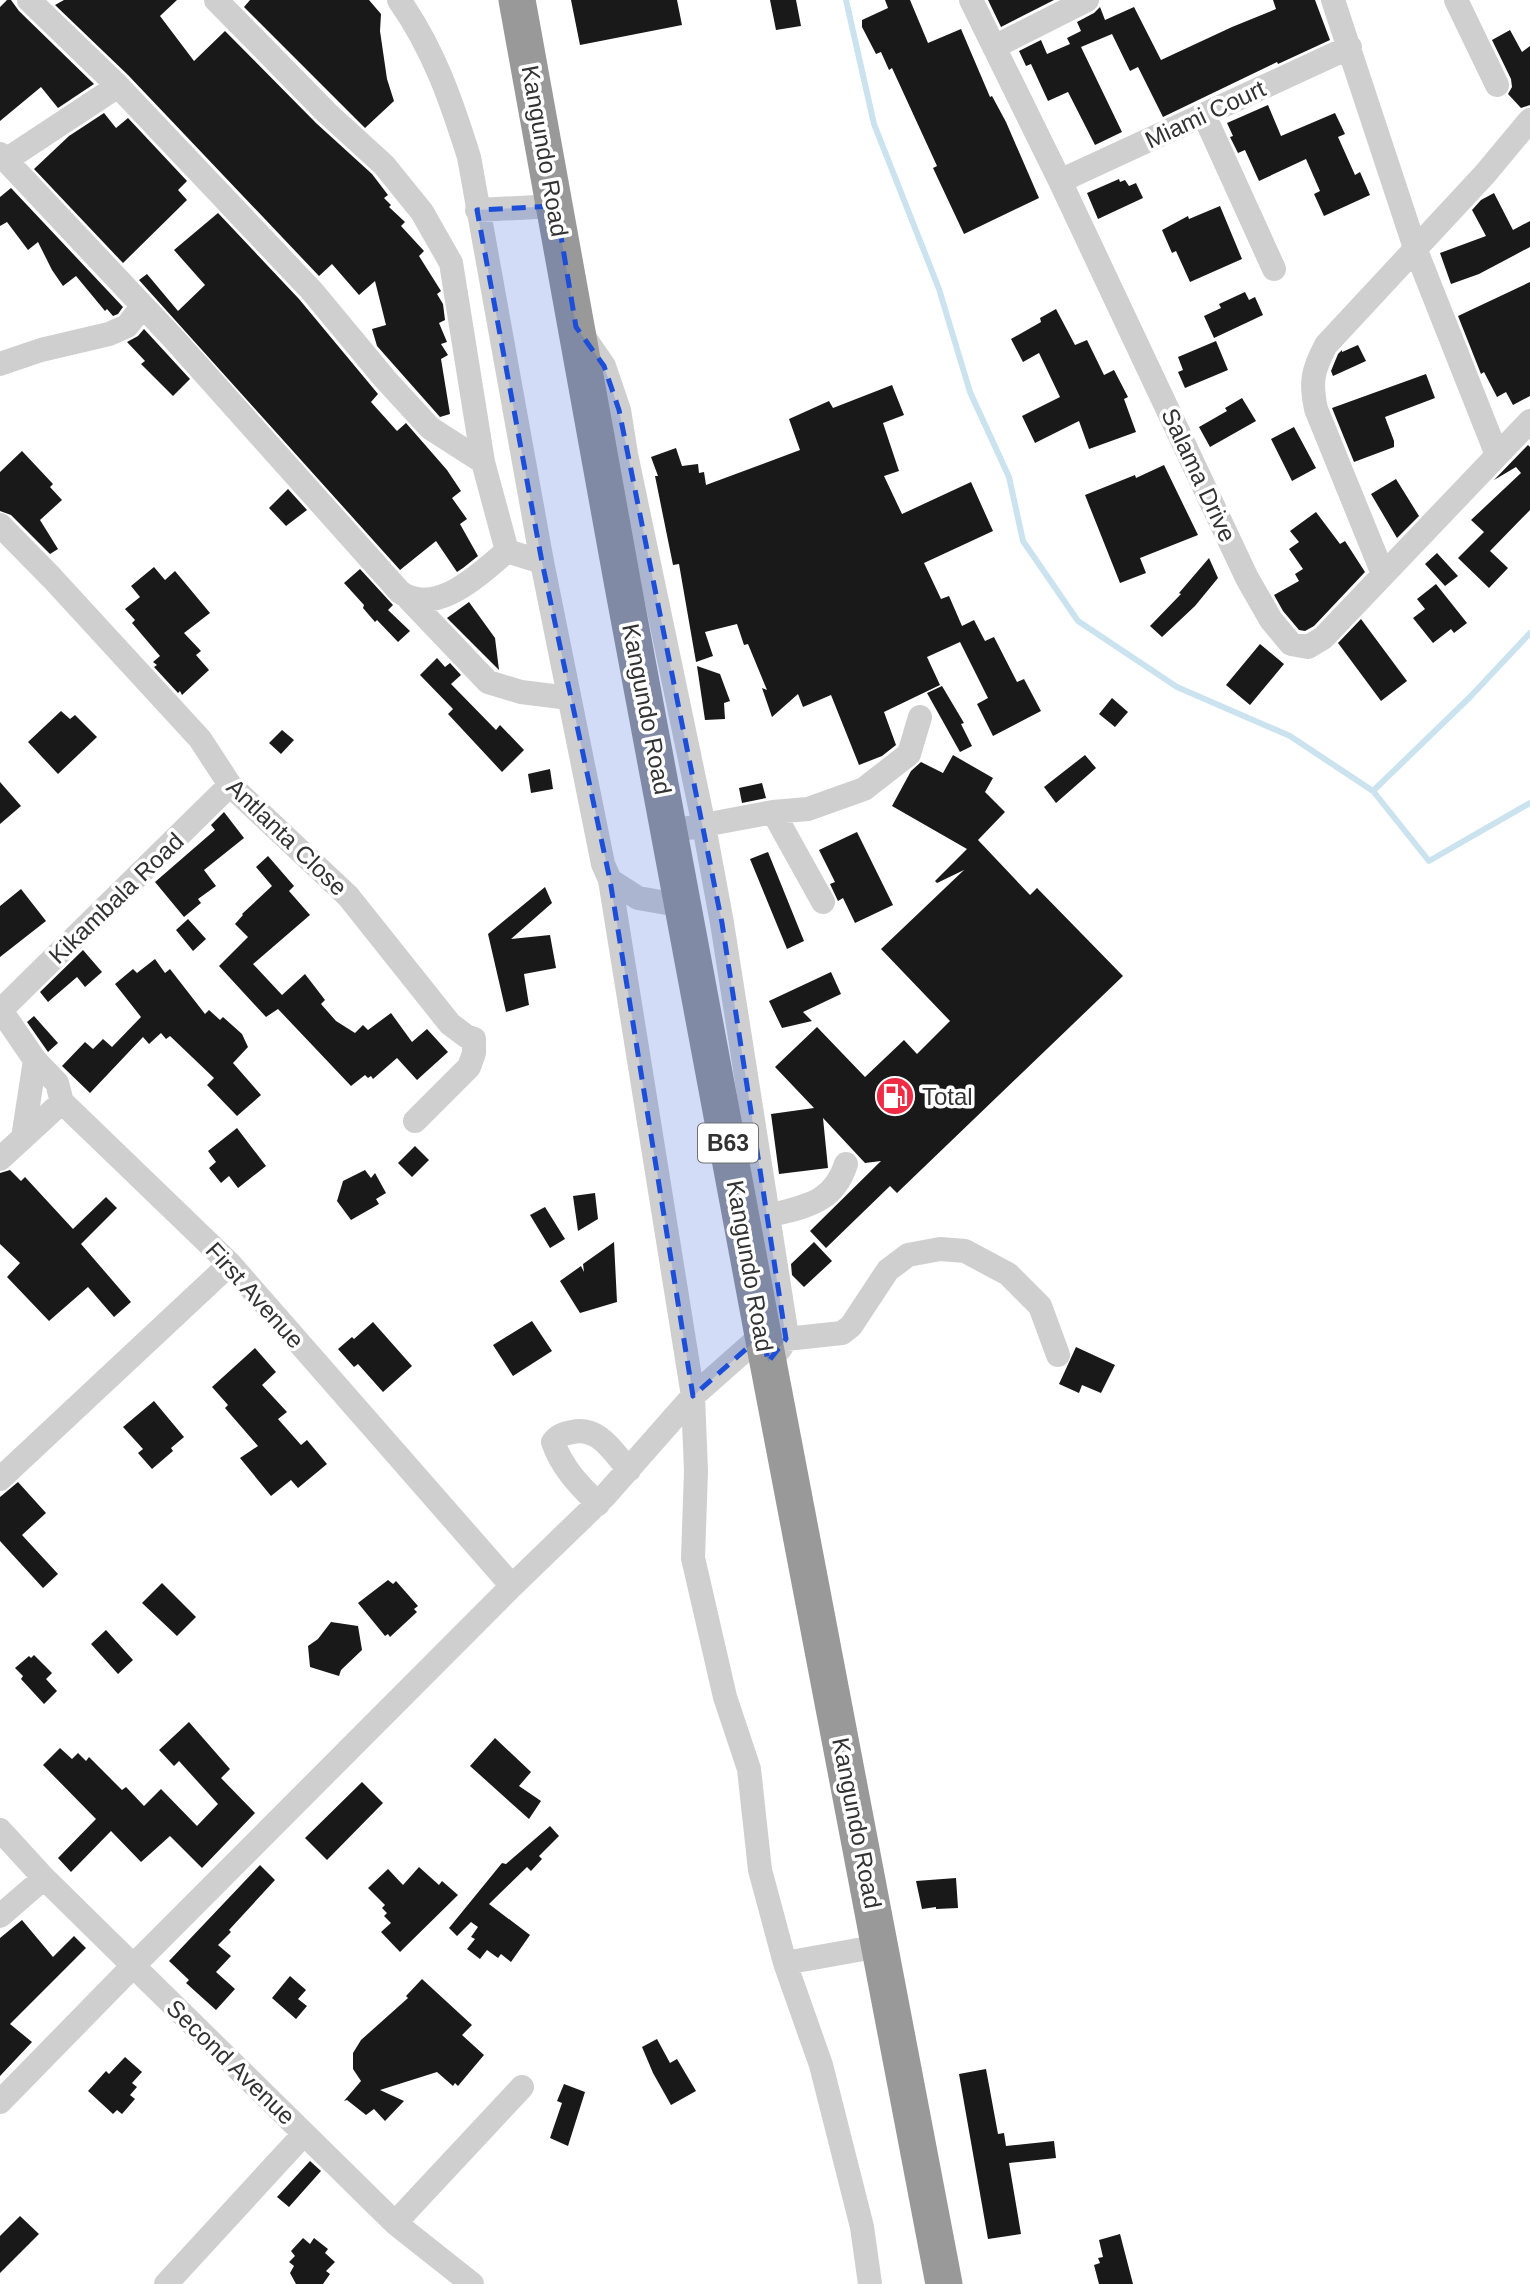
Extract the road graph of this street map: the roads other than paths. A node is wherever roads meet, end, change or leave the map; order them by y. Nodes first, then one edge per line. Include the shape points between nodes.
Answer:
1 (29, 0) edge
2 (216, 0) edge
3 (400, 0) edge
4 (517, 0) edge
5 (971, 0) edge
6 (1087, 0) edge
7 (1333, 0) edge
8 (1456, 0) edge
9 (995, 47) junction
10 (1350, 47) junction
11 (1497, 85) dead end
12 (118, 86) junction
13 (1204, 115) junction
14 (1530, 120) edge
15 (3, 157) edge
16 (1060, 181) junction
17 (556, 206) junction
18 (477, 210) junction
19 (1415, 248) junction
20 (1274, 269) dead end
21 (142, 307) junction
22 (0, 364) edge
23 (1530, 421) edge
24 (1497, 454) junction
25 (482, 462) junction
26 (0, 525) edge
27 (507, 551) junction
28 (542, 562) junction
29 (1383, 574) junction
30 (408, 598) junction
31 (569, 698) junction
32 (920, 717) dead end
33 (230, 785) junction
34 (773, 812) junction
35 (687, 828) junction
36 (610, 880) junction
37 (823, 902) dead end
38 (684, 906) junction
39 (1, 1009) edge
40 (35, 1060) junction
41 (62, 1102) junction
42 (415, 1121) dead end
43 (23, 1138) junction
44 (0, 1159) edge
45 (846, 1164) dead end
46 (768, 1216) junction
47 (230, 1264) junction
48 (772, 1345) junction
49 (1058, 1355) dead end
50 (693, 1396) junction
51 (629, 1470) junction
52 (0, 1479) edge
53 (598, 1504) junction
54 (512, 1586) junction
55 (0, 1830) edge
56 (44, 1878) junction
57 (0, 1916) edge
58 (880, 1946) junction
59 (785, 1963) junction
60 (133, 1966) junction
61 (522, 2087) dead end
62 (0, 2102) edge
63 (304, 2134) junction
64 (396, 2223) junction
65 (166, 2284) edge
66 (472, 2284) edge
67 (870, 2284) edge
68 (944, 2284) edge

1 - 12 street
2 - 25 street via 384,165 422,212 451,263
3 - 18 street via 451,98 469,157
4 - 17 highway, Kangundo Road / B63
5 - 9 street, Salama Drive
6 - 9 street
7 - 10 street
8 - 11 street
9 - 16 street, Salama Drive
10 - 13 street, Miami Court
10 - 19 street
12 - 15 street
12 - 25 street via 312,291 430,428
13 - 16 street, Miami Court
13 - 20 street
14 - 19 street
15 - 21 street
16 - 29 street, Salama Drive via 1271,620 1291,644 1308,647 1323,638
17 - 18 street
17 - 35 highway, Kangundo Road / B63 via 576,327
18 - 28 street
19 - 24 street
19 - 29 street via 1326,345 1311,385 1316,409
21 - 22 street via 127,326 108,334
21 - 30 street
23 - 24 street, Salama Drive
24 - 29 street, Salama Drive
25 - 27 street
26 - 33 street, Antlanta Close via 200,739
27 - 28 street
27 - 30 street via 450,594
28 - 31 street
30 - 31 street via 488,682
31 - 36 street
32 - 34 street via 909,754 864,789 808,809
33 - 39 street, Kikambala Road
33 - 42 street, Antlanta Close via 348,895 450,1024 474,1039 470,1067
34 - 35 street
34 - 37 street
35 - 38 highway, Kangundo Road / B63
35 - 46 street via 739,1028
36 - 38 street via 638,898
36 - 50 street
38 - 48 highway, Kangundo Road / B63
39 - 40 street, First Avenue
40 - 41 street, First Avenue via 58,1083
40 - 43 street
41 - 43 street
41 - 47 street, First Avenue
43 - 44 street
45 - 46 street via 832,1192
46 - 48 street
47 - 52 street
47 - 54 street, First Avenue
48 - 49 street via 842,1333 888,1270 908,1255 940,1249 965,1251 1008,1274 1040,1306
48 - 50 street
48 - 58 highway, Kangundo Road / B63
50 - 51 street
50 - 59 street via 693,1558 725,1697 749,1769 760,1870
51 - 53 street
51 - 53 street via 594,1433 584,1430 558,1436 553,1442 558,1457
53 - 54 street
54 - 60 street
55 - 56 street, Second Avenue
56 - 57 street
56 - 60 street, Second Avenue
58 - 59 street
58 - 68 highway, Kangundo Road / B63
59 - 67 street via 821,2065 862,2227
60 - 62 street
60 - 63 street, Second Avenue
61 - 64 street
63 - 64 street, Second Avenue
63 - 65 street
64 - 66 street, Second Avenue

